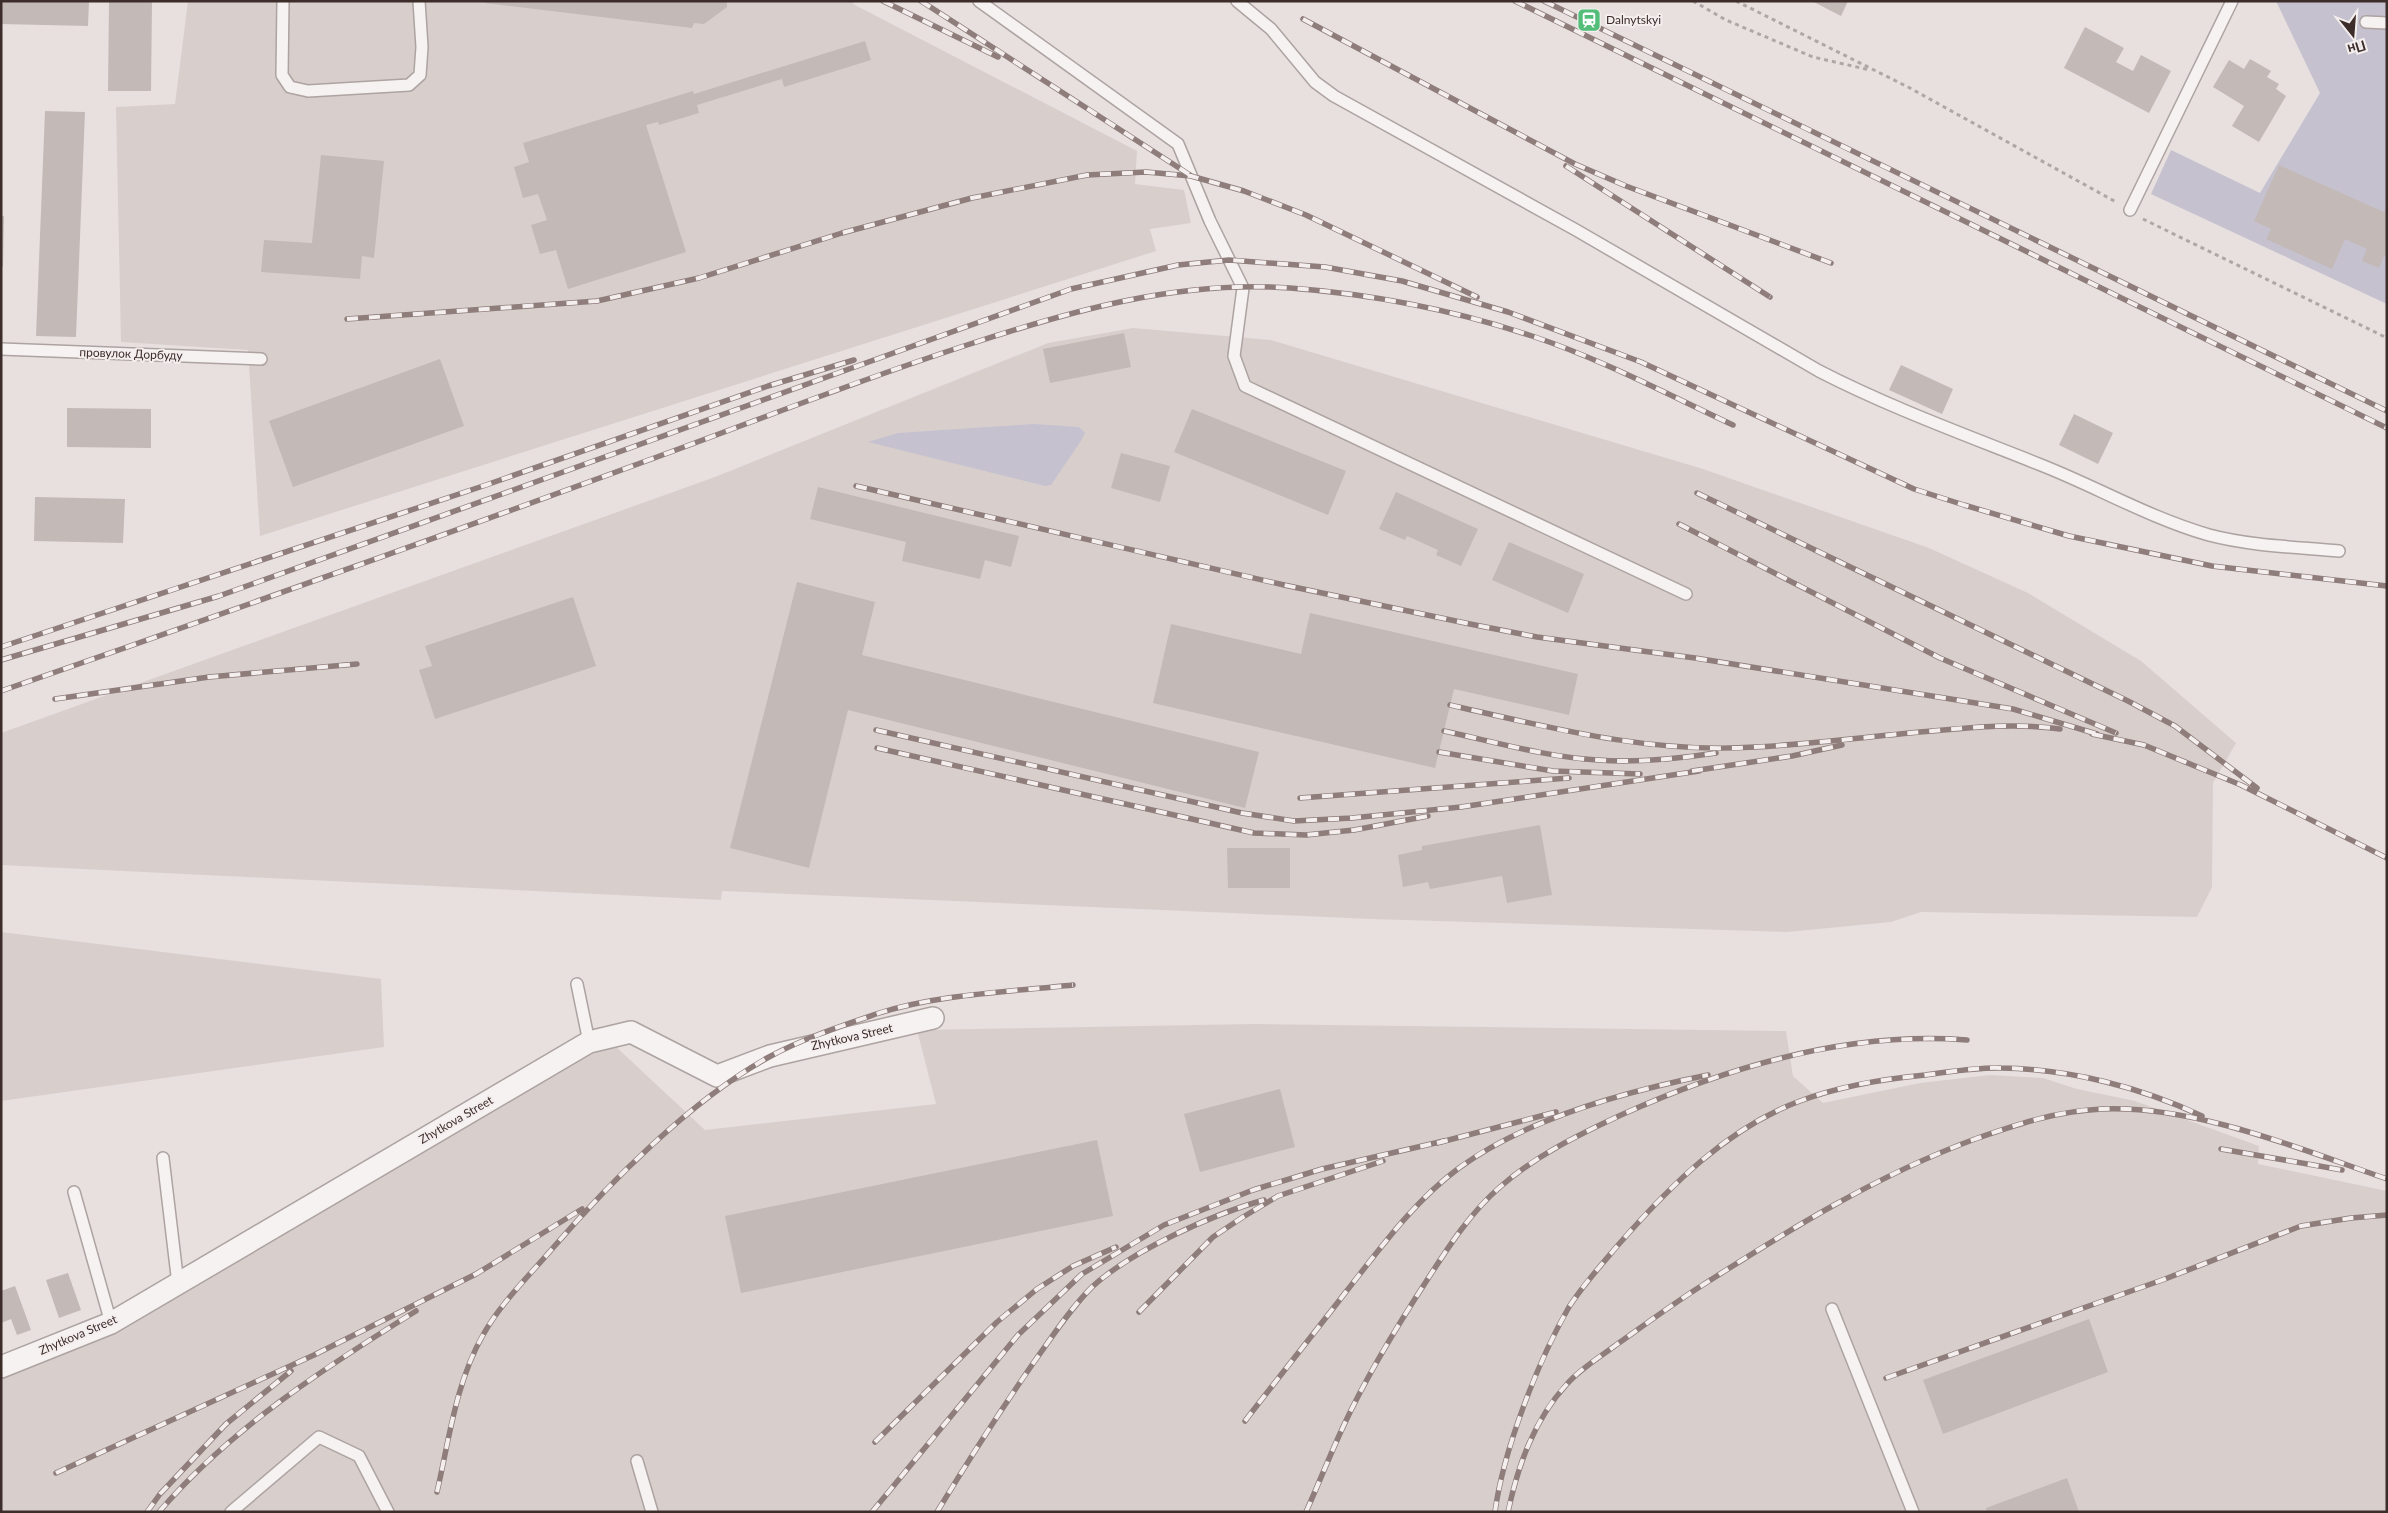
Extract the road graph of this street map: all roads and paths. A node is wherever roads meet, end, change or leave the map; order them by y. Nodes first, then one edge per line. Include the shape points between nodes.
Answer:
1 (284, 1) edge
2 (419, 1) edge
3 (979, 1) edge
4 (1237, 1) edge
5 (1693, 1) edge
6 (1736, 1) edge
7 (2232, 1) edge
8 (2366, 22) dead end
9 (2387, 22) edge
10 (1876, 72) junction
11 (2130, 210) junction
12 (2387, 338) edge
13 (1, 349) edge
14 (261, 358) dead end
15 (2339, 551) dead end
16 (1686, 594) dead end
17 (577, 984) dead end
18 (933, 1018) dead end
19 (589, 1042) junction
20 (163, 1158) dead end
21 (74, 1192) dead end
22 (178, 1284) junction
23 (1832, 1309) dead end
24 (112, 1322) junction
25 (1, 1367) edge
26 (637, 1461) dead end
27 (231, 1512) edge
28 (388, 1512) edge
29 (652, 1512) edge
30 (1913, 1512) edge

1 - 2 lane via 282,75 290,87 308,91 409,85 420,75
3 - 16 lane via 1178,144 1210,221 1243,288 1234,356 1245,386
4 - 15 lane via 1271,29 1315,82 1334,96 1855,390 2185,527 2253,543
5 - 10 path via 1726,20 1813,57
6 - 10 path
7 - 11 lane
8 - 9 lane
10 - 11 path
11 - 12 path via 2149,223
13 - 14 lane, провулок Дорбуду
17 - 19 lane
18 - 19 street, Zhytkova Street via 770,1056 717,1076 631,1032
19 - 22 street, Zhytkova Street
20 - 22 lane
21 - 24 lane
22 - 24 street, Zhytkova Street
23 - 30 lane
24 - 25 street, Zhytkova Street
26 - 29 lane
27 - 28 lane via 319,1438 359,1456

